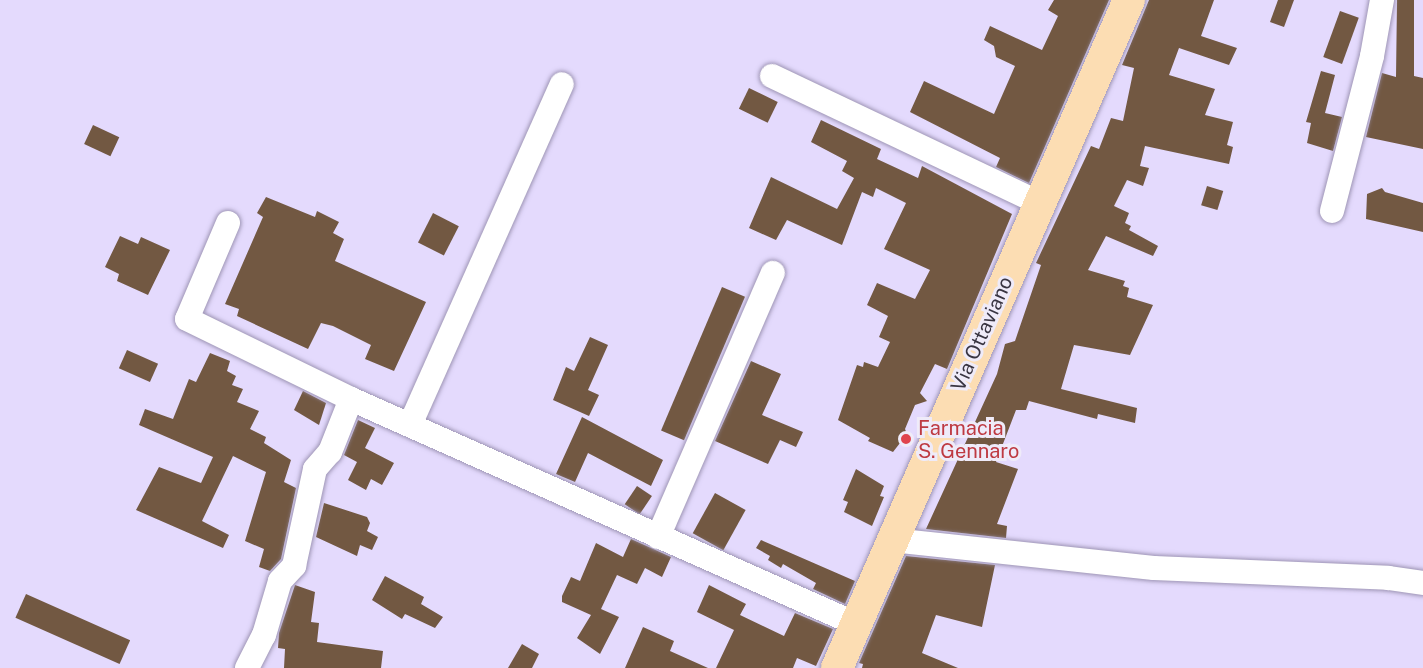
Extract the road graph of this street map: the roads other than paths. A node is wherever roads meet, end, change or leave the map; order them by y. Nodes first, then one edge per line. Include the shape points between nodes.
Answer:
1 (1128, 0) edge
2 (1382, 0) edge
3 (772, 76) dead end
4 (562, 84) dead end
5 (1039, 203) junction
6 (1332, 211) dead end
7 (228, 223) dead end
8 (773, 273) dead end
9 (351, 399) junction
10 (410, 425) junction
11 (658, 537) junction
12 (892, 540) junction
13 (1423, 583) edge
14 (856, 624) junction
15 (247, 668) edge
16 (837, 668) edge

1 - 5 main road, Via Ottaviano
2 - 6 street via 1372,56
3 - 5 street
4 - 10 street
5 - 12 main road, Via Ottaviano
7 - 9 street via 187,319
8 - 11 street
9 - 10 street
9 - 15 street via 330,452 315,469 294,566 280,581 264,635
10 - 11 street
11 - 14 street
12 - 13 street via 1154,568 1388,578
12 - 14 main road, Via Ottaviano
14 - 16 main road, Via Ottaviano

